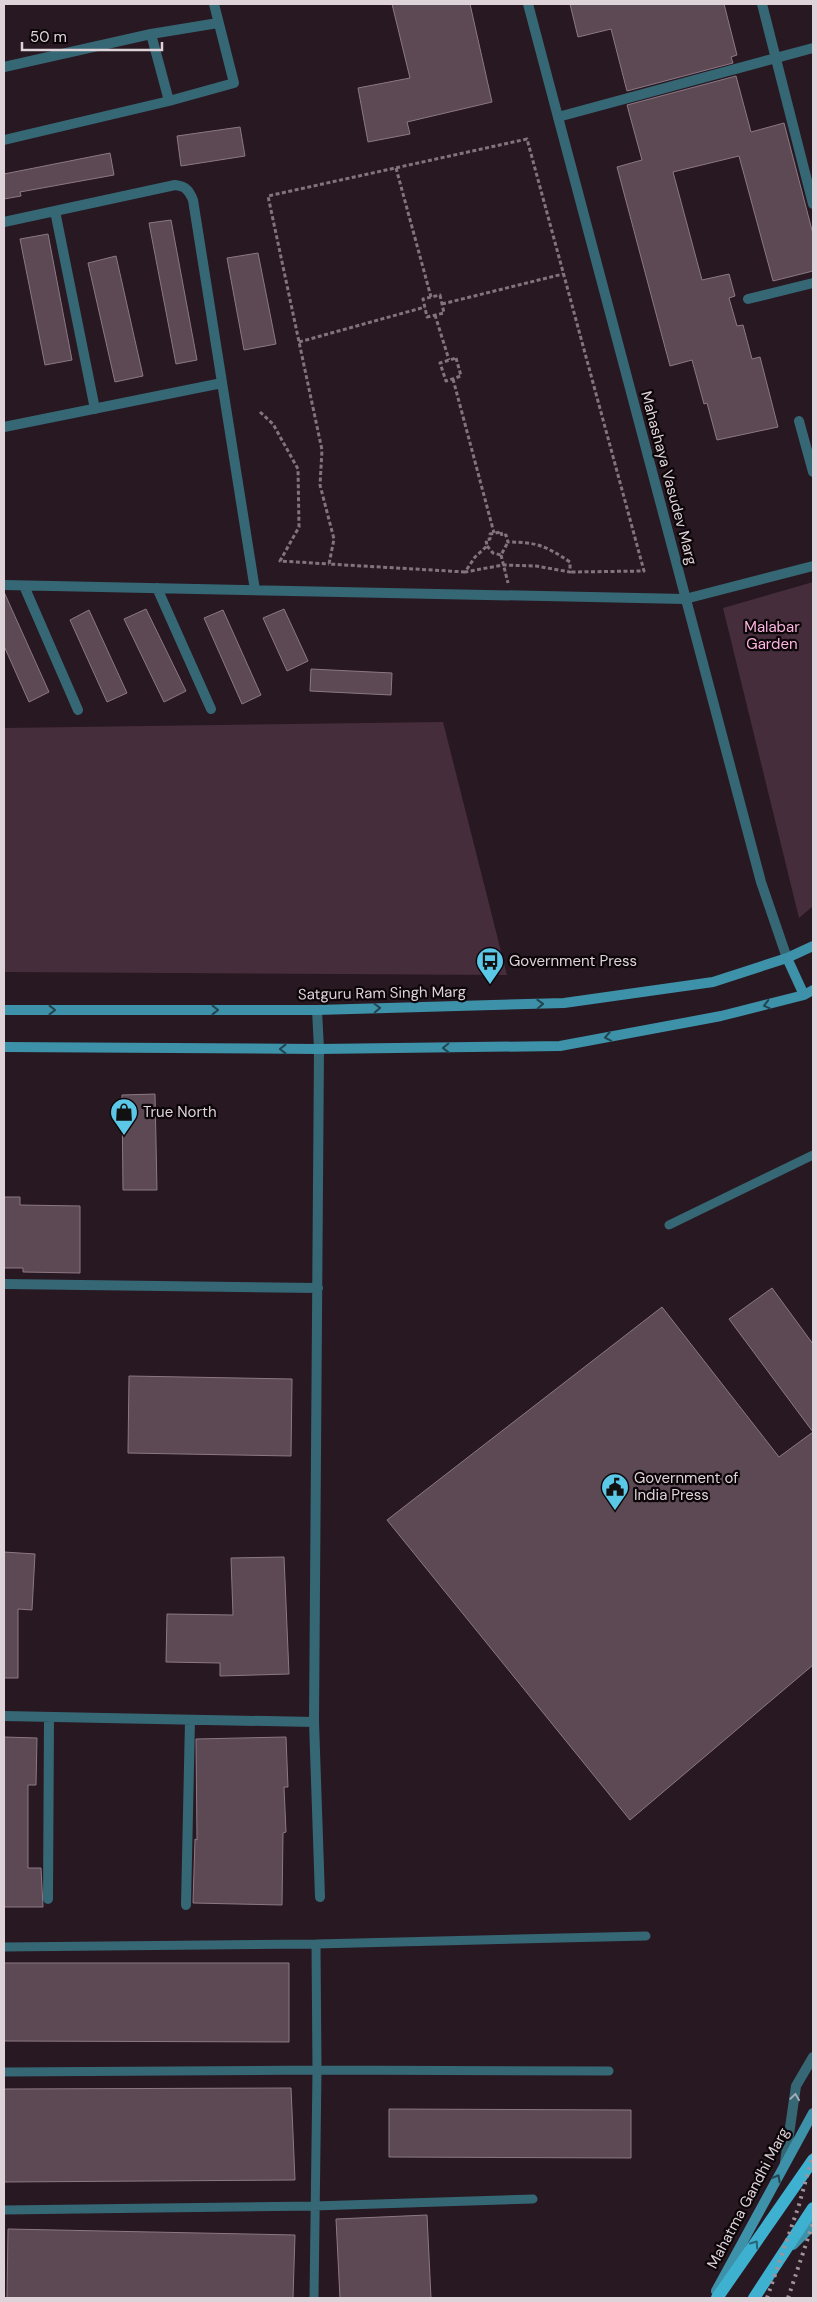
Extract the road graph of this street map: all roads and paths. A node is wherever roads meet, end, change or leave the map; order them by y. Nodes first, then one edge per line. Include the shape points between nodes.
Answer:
1 (214, 4) edge
2 (528, 4) edge
3 (762, 4) edge
4 (218, 23) junction
5 (150, 34) junction
6 (813, 48) edge
7 (775, 59) junction
8 (4, 66) edge
9 (169, 101) junction
10 (558, 117) junction
11 (4, 140) edge
12 (396, 168) junction
13 (813, 204) edge
14 (54, 211) junction
15 (4, 222) edge
16 (563, 274) junction
17 (813, 283) edge
18 (431, 297) junction
19 (748, 299) dead end
20 (442, 304) junction
21 (425, 307) junction
22 (435, 315) junction
23 (299, 342) junction
24 (449, 360) junction
25 (453, 379) junction
26 (222, 384) junction
27 (95, 409) junction
28 (260, 412) dead end
29 (799, 421) dead end
30 (4, 427) edge
31 (813, 472) edge
32 (494, 533) junction
33 (508, 542) junction
34 (487, 546) junction
35 (501, 555) junction
36 (329, 564) junction
37 (503, 566) junction
38 (813, 566) edge
39 (465, 572) junction
40 (570, 572) junction
41 (4, 586) edge
42 (24, 586) junction
43 (157, 588) junction
44 (255, 590) junction
45 (685, 599) junction
46 (211, 709) dead end
47 (78, 710) dead end
48 (813, 946) edge
49 (787, 958) junction
50 (809, 993) edge
51 (4, 1010) edge
52 (318, 1010) junction
53 (4, 1047) edge
54 (319, 1049) junction
55 (813, 1155) edge
56 (669, 1225) dead end
57 (4, 1284) edge
58 (318, 1288) junction
59 (4, 1716) edge
60 (49, 1717) junction
61 (190, 1720) junction
62 (314, 1722) junction
63 (320, 1897) dead end
64 (48, 1899) dead end
65 (186, 1905) dead end
66 (646, 1936) dead end
67 (316, 1944) junction
68 (4, 1947) edge
69 (813, 2057) edge
70 (317, 2070) junction
71 (609, 2071) dead end
72 (4, 2072) edge
73 (813, 2113) edge
74 (813, 2160) edge
75 (785, 2162) junction
76 (533, 2199) dead end
77 (314, 2206) junction
78 (813, 2208) edge
79 (4, 2210) edge
80 (813, 2225) edge
81 (780, 2258) junction
82 (314, 2298) edge
83 (712, 2298) edge
84 (717, 2298) edge
85 (754, 2298) edge

1 - 4 street
2 - 10 street, Mahashaya Vasudev Marg
3 - 7 street
4 - 5 street
4 - 9 street via 234,83
5 - 8 street
5 - 9 street
6 - 7 street
7 - 10 street
7 - 13 street
9 - 11 street
10 - 45 street, Mahashaya Vasudev Marg
12 - 16 path via 527,139
12 - 18 path
12 - 23 path via 268,196
14 - 15 street
14 - 26 street via 175,185 182,185 190,191
14 - 27 street
16 - 20 path
16 - 40 path via 644,571
17 - 19 street
18 - 20 path via 440,295
18 - 21 path via 423,299
20 - 22 path via 444,314
21 - 22 path via 427,317
21 - 23 path
22 - 24 path
23 - 36 path via 322,450 320,486 334,539
24 - 25 path via 456,358 461,376
24 - 25 path via 440,362 446,380
25 - 32 path
26 - 27 street
26 - 44 street
27 - 30 street
28 - 36 path via 273,424 298,469 299,527 280,561
29 - 31 street
32 - 33 path via 506,535
32 - 34 path via 486,540
33 - 35 path
33 - 40 path via 537,543 570,562
34 - 35 path via 493,553
34 - 39 path
35 - 37 path
36 - 39 path
37 - 39 path
37 - 40 path via 536,566
38 - 45 street
41 - 42 street
42 - 43 street
42 - 47 street
43 - 44 street
43 - 46 street
44 - 45 street
45 - 49 street, Mahashaya Vasudev Marg via 760,882
48 - 49 main road, Satguru Ram Singh Marg
49 - 50 main road
52 -> 49 main road, Satguru Ram Singh Marg via 564,1003 713,982
50 -> 54 main road via 721,1016 560,1046
51 -> 52 main road, Satguru Ram Singh Marg
52 - 54 street
54 -> 53 main road
54 - 58 street
55 - 56 lane
57 - 58 street
58 - 62 street
59 - 60 street
60 - 61 street
60 - 64 street
61 - 62 street
61 - 65 street
62 - 63 street
66 - 67 lane
67 - 68 lane
67 - 70 lane
75 -> 69 street via 796,2086
70 - 71 lane
70 - 72 lane
70 - 77 lane
73 - 75 main road, Mahatma Gandhi Marg
84 -> 74 main road, Mahatma Gandhi Marg
83 -> 75 main road, Mahatma Gandhi Marg
76 - 77 lane
77 - 79 lane
77 - 82 lane
78 - 81 main road
80 - 81 main road
81 - 85 main road

